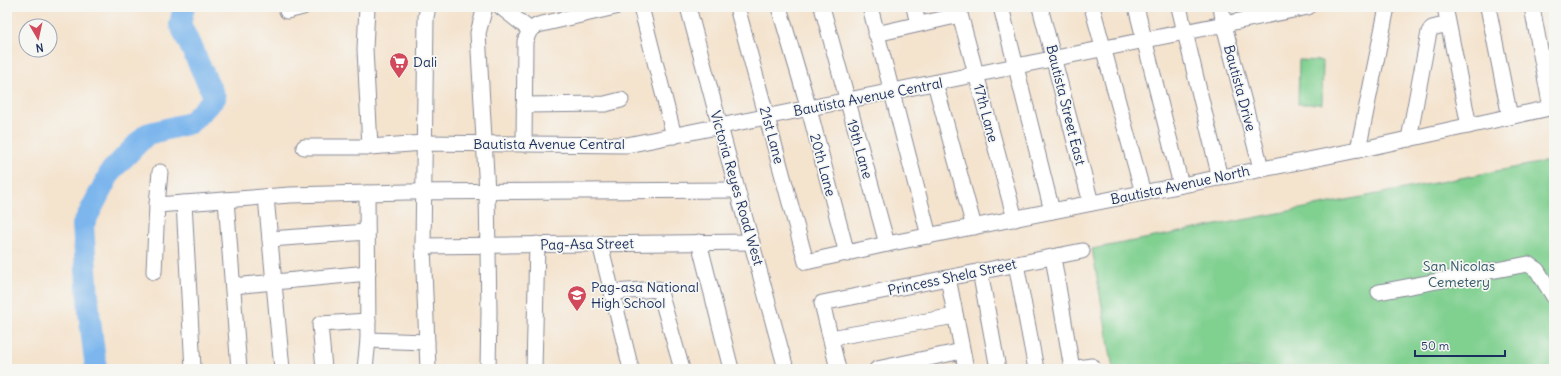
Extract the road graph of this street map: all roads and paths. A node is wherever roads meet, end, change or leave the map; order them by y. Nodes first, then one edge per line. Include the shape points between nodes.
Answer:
1 (303, 7) edge
2 (367, 7) edge
3 (428, 7) edge
4 (485, 7) edge
5 (501, 7) edge
6 (615, 7) edge
7 (641, 7) edge
8 (688, 7) edge
9 (737, 7) edge
10 (779, 7) edge
11 (822, 7) edge
12 (870, 7) edge
13 (914, 7) edge
14 (1001, 7) edge
15 (1040, 7) edge
16 (1092, 7) edge
17 (1136, 7) edge
18 (1179, 7) edge
19 (1221, 7) edge
20 (1308, 7) edge
21 (1387, 7) edge
22 (1445, 7) edge
23 (1488, 7) edge
24 (1532, 7) edge
25 (287, 11) dead end
26 (959, 11) edge
27 (918, 24) junction
28 (1448, 24) junction
29 (1224, 25) junction
30 (530, 30) junction
31 (1186, 32) junction
32 (876, 34) junction
33 (1145, 41) junction
34 (1102, 49) junction
35 (1055, 59) junction
36 (1017, 67) junction
37 (976, 75) junction
38 (935, 83) junction
39 (891, 92) junction
40 (621, 100) dead end
41 (847, 101) junction
42 (524, 104) junction
43 (1553, 108) edge
44 (808, 109) junction
45 (767, 117) junction
46 (1510, 117) junction
47 (1469, 126) junction
48 (719, 127) junction
49 (674, 136) junction
50 (1409, 139) junction
51 (424, 143) junction
52 (485, 144) junction
53 (524, 144) junction
54 (304, 147) dead end
55 (370, 147) junction
56 (1358, 150) junction
57 (1261, 168) junction
58 (160, 172) dead end
59 (1220, 178) junction
60 (1182, 185) junction
61 (736, 190) junction
62 (423, 192) junction
63 (488, 192) junction
64 (367, 193) junction
65 (1143, 193) junction
66 (266, 197) junction
67 (226, 200) junction
68 (184, 203) junction
69 (1091, 203) junction
70 (157, 205) junction
71 (1052, 211) junction
72 (1015, 218) junction
73 (974, 227) junction
74 (367, 232) junction
75 (929, 236) junction
76 (270, 239) junction
77 (699, 242) junction
78 (752, 242) junction
79 (536, 244) junction
80 (600, 244) junction
81 (887, 244) junction
82 (488, 245) junction
83 (423, 246) junction
84 (1082, 251) dead end
85 (847, 254) junction
86 (1053, 257) junction
87 (806, 262) joint
88 (1016, 264) junction
89 (980, 271) junction
90 (154, 272) dead end
91 (368, 273) junction
92 (948, 278) junction
93 (274, 282) junction
94 (233, 286) junction
95 (612, 292) junction
96 (1379, 292) dead end
97 (1554, 296) edge
98 (955, 316) junction
99 (368, 321) junction
100 (831, 338) junction
101 (368, 340) junction
102 (427, 342) junction
103 (962, 351) junction
104 (1092, 367) edge
105 (193, 369) edge
106 (239, 369) edge
107 (282, 369) edge
108 (324, 369) edge
109 (365, 369) edge
110 (428, 369) edge
111 (488, 369) edge
112 (534, 369) edge
113 (631, 369) edge
114 (682, 369) edge
115 (731, 369) edge
116 (786, 369) edge
117 (838, 369) edge
118 (877, 369) edge
119 (966, 369) edge
120 (998, 369) edge
121 (1036, 369) edge
122 (1071, 369) edge

1 - 25 street
2 - 55 street via 365,49
3 - 51 street
4 - 52 street via 478,33
5 - 30 street
6 - 30 street via 538,25
7 - 49 street
8 - 48 street, Victoria Reyes Road West
9 - 45 street, 21st Lane
10 - 44 street, 20th Lane
11 - 41 street, 19th Lane
12 - 32 street
13 - 27 street
14 - 36 street
15 - 35 street, Bautista Street East
16 - 34 street
17 - 33 street
18 - 31 street
19 - 29 street, Bautista Drive
20 - 29 street, Bautista Avenue Central
21 - 56 street
22 - 28 street
23 - 46 street
24 - 43 street
26 - 27 street
26 - 37 street, 17th Lane
27 - 32 street
28 - 47 street
28 - 50 street via 1432,28 1429,32
29 - 31 street, Bautista Avenue Central
29 - 57 street, Bautista Drive
30 - 42 street via 525,41
31 - 33 street, Bautista Avenue Central
31 - 59 street
32 - 39 street
33 - 34 street, Bautista Avenue Central
33 - 60 street
34 - 35 street, Bautista Avenue Central
34 - 65 street
35 - 36 street, Bautista Avenue Central
35 - 69 street, Bautista Street East
36 - 37 street, Bautista Avenue Central
36 - 71 street
37 - 38 street, Bautista Avenue Central
37 - 72 street, 17th Lane
38 - 39 street, Bautista Avenue Central
38 - 73 street
39 - 41 street, Bautista Avenue Central
39 - 75 street
40 - 42 street via 605,104
41 - 44 street, Bautista Avenue Central
41 - 81 street, 19th Lane
42 - 53 street
43 - 46 street, Bautista Avenue North
44 - 45 street, Bautista Avenue Central
44 - 85 street, 20th Lane
45 - 48 street, Bautista Avenue Central
45 - 87 street, 21st Lane
46 - 47 street, Bautista Avenue North
47 - 50 street, Bautista Avenue North
48 - 49 street, Bautista Avenue Central
48 - 61 street, Victoria Reyes Road West
49 - 53 street, Bautista Avenue Central via 627,146
50 - 56 street, Bautista Avenue North
51 - 52 street, Bautista Avenue Central
51 - 55 street, Bautista Avenue Central
51 - 62 street
52 - 53 street, Bautista Avenue Central
52 - 63 street
54 - 55 street, Bautista Avenue Central
56 - 57 street, Bautista Avenue North
57 - 59 street, Bautista Avenue North
58 - 70 street
59 - 60 street, Bautista Avenue North
60 - 65 street, Bautista Avenue North
61 - 63 street
61 - 78 street, Victoria Reyes Road West
62 - 63 street
62 - 64 street
62 - 83 street
63 - 82 street
64 - 66 street
64 - 74 street
65 - 69 street, Bautista Avenue North
66 - 67 street
66 - 76 street
67 - 68 street
67 - 94 street
68 - 70 street
68 - 105 street
69 - 71 street, Bautista Avenue North
70 - 90 street
71 - 72 street, Bautista Avenue North
72 - 73 street, Bautista Avenue North
73 - 75 street, Bautista Avenue North
74 - 76 street
74 - 91 street
75 - 81 street, Bautista Avenue North
76 - 93 street
77 - 78 street, Pag-Asa Street
77 - 80 street, Pag-Asa Street
77 - 115 street
78 - 116 street, Victoria Reyes Road West
79 - 80 street, Pag-Asa Street
79 - 82 street, Pag-Asa Street
79 - 112 street
80 - 95 street
81 - 85 street, Bautista Avenue North
82 - 83 street, Pag-Asa Street
82 - 111 street
83 - 102 street
84 - 86 street, Princess Shela Street
85 - 87 street, Bautista Avenue North
86 - 88 street, Princess Shela Street
86 - 122 street
88 - 89 street, Princess Shela Street
88 - 121 street
89 - 92 street, Princess Shela Street
89 - 120 street
91 - 93 street
91 - 99 street
92 - 98 street
92 - 100 street, Princess Shela Street via 822,303
93 - 94 street
93 - 107 street
94 - 106 street
95 - 113 street
95 - 114 street via 659,289
96 - 97 street via 1528,264 1537,270
98 - 100 street
98 - 103 street
99 - 101 street
99 - 108 street via 320,324
100 - 117 street
101 - 102 street
101 - 109 street
102 - 110 street
103 - 118 street
103 - 119 street
104 - 122 street

